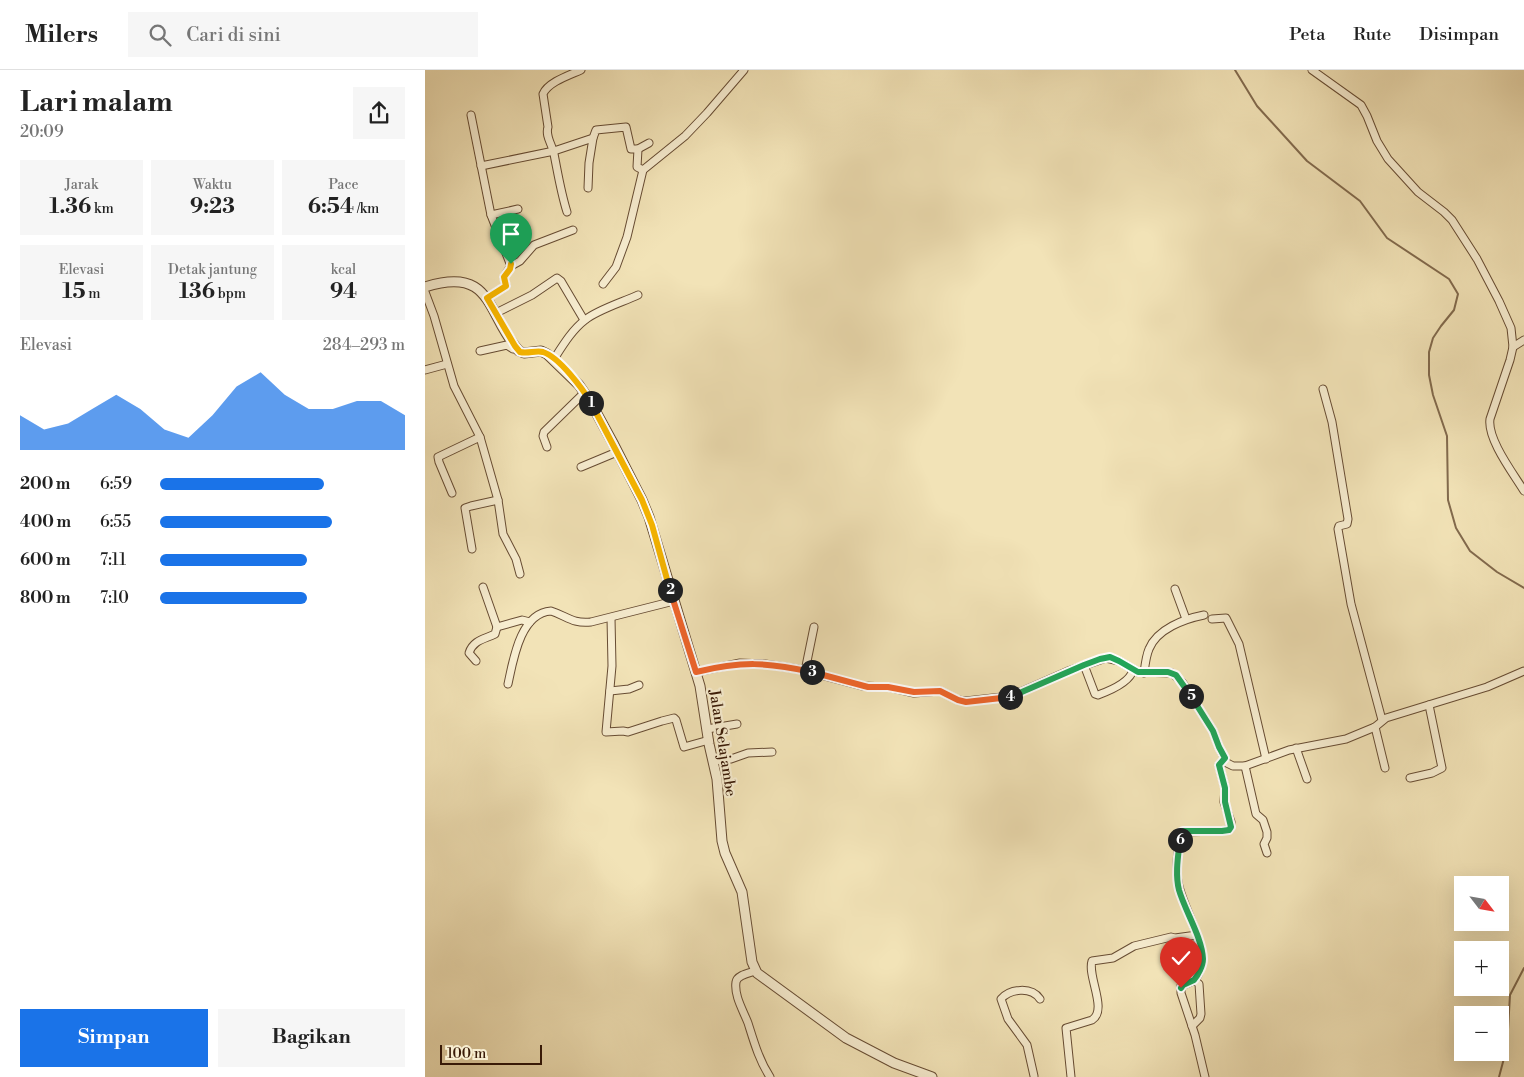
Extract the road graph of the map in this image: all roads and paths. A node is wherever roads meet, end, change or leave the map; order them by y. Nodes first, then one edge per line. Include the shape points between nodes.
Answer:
1 (581, 70) edge
2 (744, 70) edge
3 (1312, 70) edge
4 (471, 115) dead end
5 (593, 138) junction
6 (649, 143) dead end
7 (638, 149) junction
8 (554, 151) junction
9 (481, 166) junction
10 (643, 170) junction
11 (588, 188) dead end
12 (519, 209) dead end
13 (567, 212) dead end
14 (491, 215) junction
15 (573, 230) dead end
16 (511, 266) junction
17 (603, 284) dead end
18 (425, 288) edge
19 (425, 292) edge
20 (638, 295) dead end
21 (487, 298) junction
22 (496, 313) junction
23 (584, 320) junction
24 (1524, 340) edge
25 (1513, 347) junction
26 (517, 349) junction
27 (480, 350) dead end
28 (554, 359) junction
29 (447, 364) junction
30 (425, 370) edge
31 (1323, 389) dead end
32 (584, 393) junction
33 (479, 437) junction
34 (547, 447) dead end
35 (617, 452) junction
36 (581, 467) dead end
37 (1524, 491) edge
38 (452, 493) dead end
39 (499, 500) junction
40 (472, 549) dead end
41 (520, 574) dead end
42 (483, 586) dead end
43 (1175, 590) dead end
44 (674, 602) junction
45 (1204, 615) dead end
46 (611, 618) junction
47 (1186, 619) junction
48 (1212, 620) dead end
49 (530, 622) junction
50 (497, 627) junction
51 (814, 627) dead end
52 (476, 660) dead end
53 (1084, 665) junction
54 (1133, 670) junction
55 (805, 671) junction
56 (1524, 671) edge
57 (696, 672) junction
58 (1144, 673) junction
59 (508, 684) dead end
60 (639, 685) dead end
61 (610, 691) junction
62 (1429, 705) junction
63 (1382, 720) junction
64 (737, 724) dead end
65 (1375, 727) junction
66 (707, 729) junction
67 (709, 740) junction
68 (1296, 748) junction
69 (772, 752) dead end
70 (1225, 758) junction
71 (1266, 758) junction
72 (713, 762) junction
73 (1245, 766) junction
74 (1385, 768) dead end
75 (1410, 778) dead end
76 (1307, 779) dead end
77 (1267, 853) dead end
78 (1197, 935) junction
79 (755, 971) junction
80 (1194, 980) junction
81 (1040, 999) dead end
82 (1192, 1026) junction
83 (770, 1077) edge
84 (932, 1077) edge
85 (1033, 1077) edge
86 (1071, 1077) edge
87 (1205, 1077) edge

1 - 8 street via 544,91 547,132
2 - 10 street via 685,136
3 - 25 street via 1361,105 1388,159 1418,192 1452,220 1505,314 1511,328
4 - 9 street
5 - 7 street via 597,130 624,126 628,131 630,148
5 - 8 street
5 - 11 street
6 - 7 street
7 - 10 street via 637,167
8 - 9 street
8 - 13 street via 559,187
9 - 14 street
10 - 17 street via 627,237 615,267
12 - 14 street
14 - 16 street
15 - 16 street via 534,245
16 - 21 street via 504,277 506,286
18 - 21 street via 446,283 466,284
19 - 29 street
20 - 23 street
21 - 22 street
22 - 23 street via 557,278
22 - 26 street
23 - 28 street
24 - 25 street
25 - 37 street via 1490,428 1493,440
26 - 27 street via 507,345
26 - 28 street, Jalan Selajambe via 523,353 543,352
28 - 32 street, Jalan Selajambe
29 - 30 street
29 - 33 street
31 - 63 street via 1332,422 1348,519 1347,524 1338,529 1349,594
32 - 34 street via 544,432
32 - 35 street, Jalan Selajambe
33 - 38 street via 438,457
33 - 39 street
35 - 36 street
35 - 44 street, Jalan Selajambe via 649,517
39 - 40 street via 465,508
39 - 41 street via 503,534
42 - 50 street
43 - 47 street
44 - 46 street
44 - 57 street, Jalan Selajambe
45 - 47 street
46 - 49 street via 581,623 548,611
46 - 61 street
47 - 58 street via 1166,630 1151,644
48 - 71 street via 1226,618 1239,644
49 - 50 street via 522,620
49 - 59 street via 516,650
50 - 52 street via 495,634 470,648 469,653
51 - 55 street
53 - 54 street via 1110,657
53 - 54 street via 1098,695 1116,687
53 - 55 street via 1011,696 966,702 940,691 868,687
54 - 58 street
55 - 57 street via 765,664 740,664
56 - 62 street via 1487,687
57 - 66 street, Jalan Selajambe
58 - 70 street via 1168,672 1179,678 1213,731
60 - 61 street
61 - 67 street via 607,732 628,732 674,718 684,747
62 - 63 street
62 - 75 street via 1442,768
63 - 65 street
64 - 66 street
65 - 68 street via 1346,738
65 - 74 street
66 - 67 street, Jalan Selajambe
67 - 72 street, Jalan Selajambe
68 - 71 street
68 - 76 street
69 - 72 street via 748,753
70 - 73 street via 1231,765
70 - 78 street via 1219,765 1231,829 1183,831 1181,835 1177,869 1179,889
71 - 73 street
72 - 79 street, Jalan Selajambe via 722,841 742,892
73 - 77 street via 1256,814 1263,820 1267,832
78 - 80 street via 1203,958
78 - 86 street via 1171,936 1134,946 1113,958 1092,961 1099,1009 1096,1018 1066,1029
79 - 83 street via 738,978 737,991 757,1053
79 - 84 street via 846,1038 894,1063
80 - 82 street via 1199,984 1201,1014
80 - 82 street via 1181,988
81 - 85 street via 1025,990 1001,999 1008,1019 1027,1045
82 - 87 street

